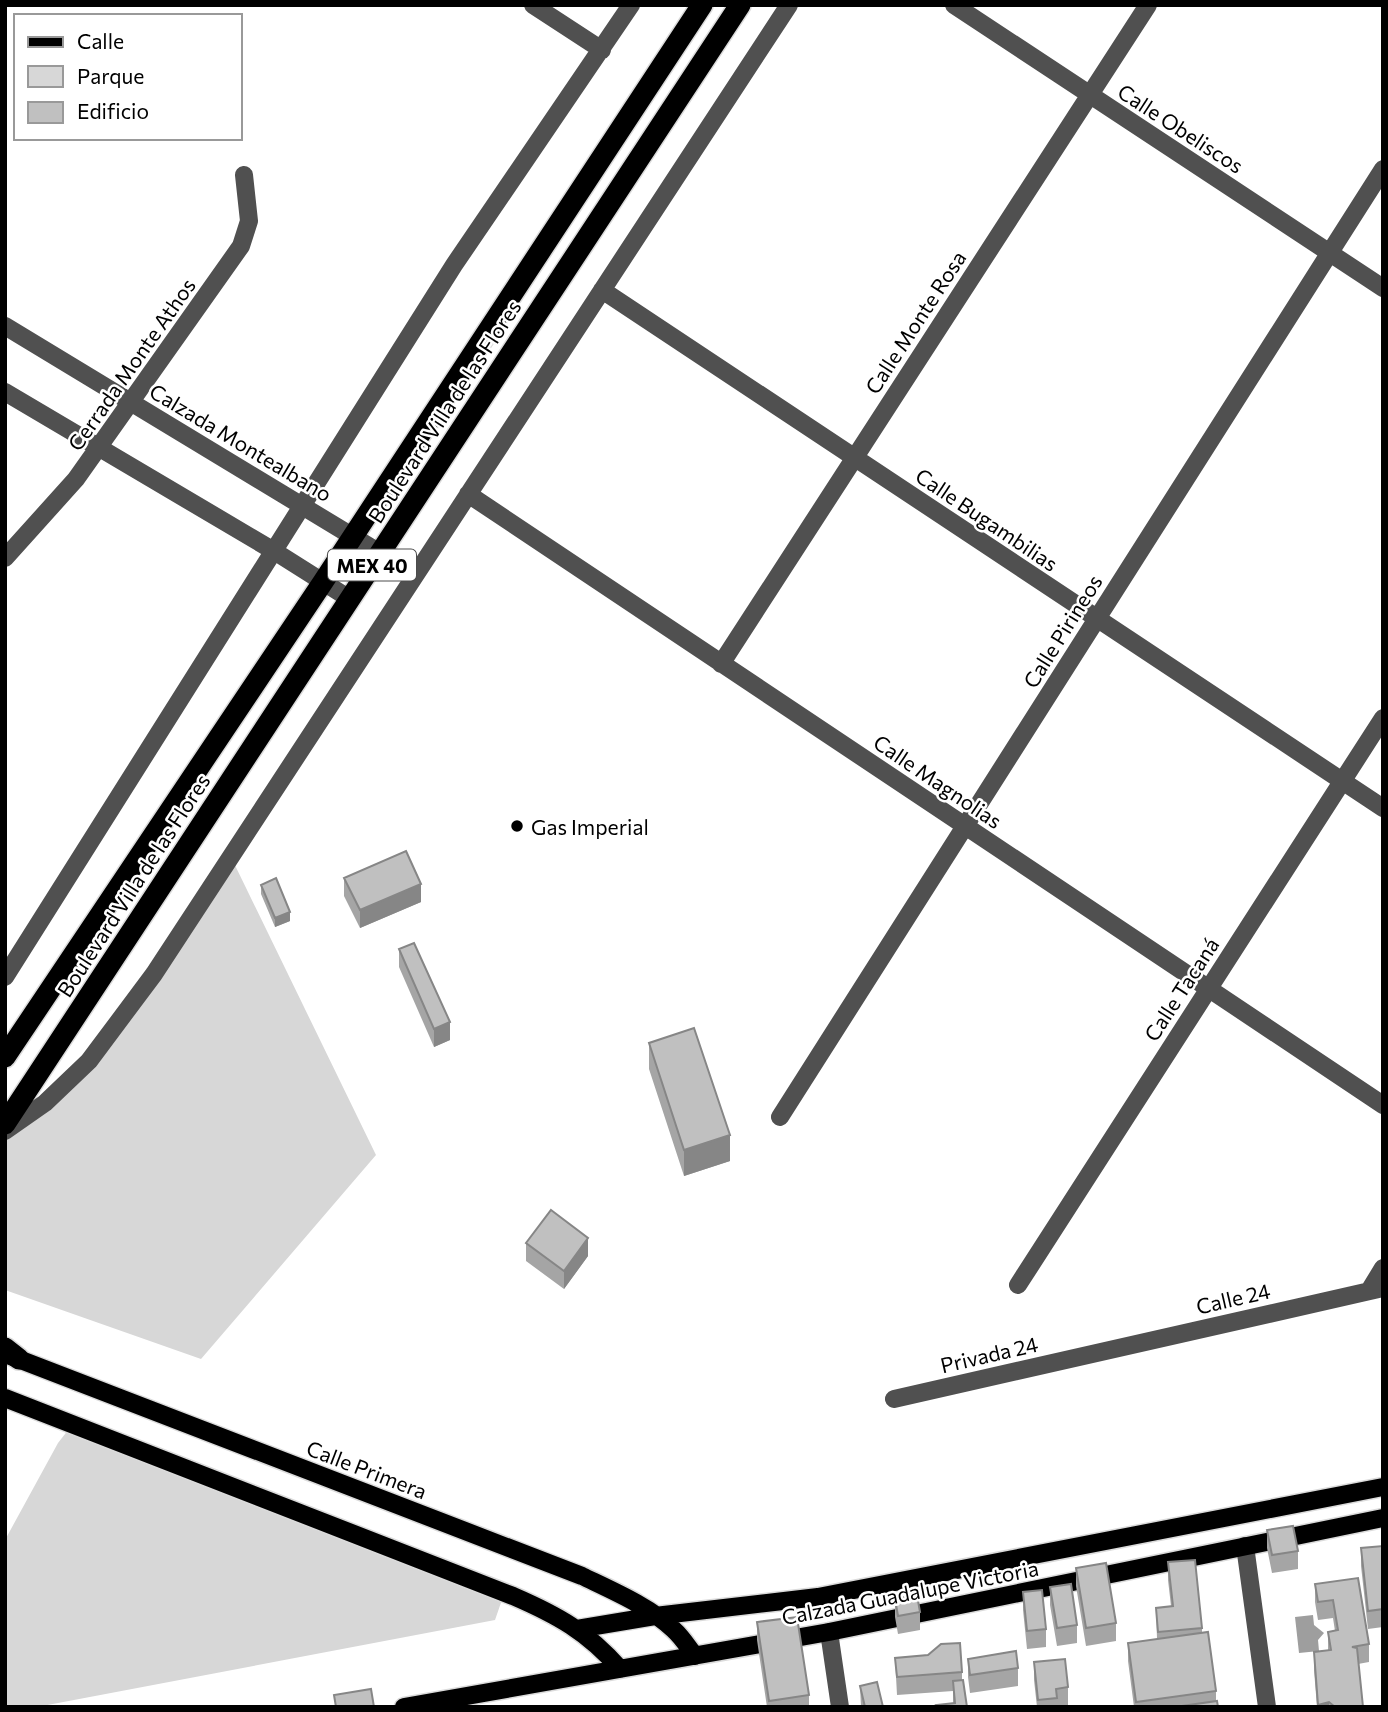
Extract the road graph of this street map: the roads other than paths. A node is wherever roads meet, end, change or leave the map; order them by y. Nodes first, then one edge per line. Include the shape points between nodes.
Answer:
1 (533, 5) edge
2 (631, 5) edge
3 (702, 5) edge
4 (740, 5) edge
5 (789, 5) edge
6 (954, 5) edge
7 (1148, 5) edge
8 (602, 50) junction
9 (1090, 95) junction
10 (1383, 169) edge
11 (244, 176) dead end
12 (1330, 253) junction
13 (1383, 288) edge
14 (602, 290) junction
15 (5, 326) edge
16 (5, 392) edge
17 (131, 401) junction
18 (99, 447) junction
19 (855, 458) junction
20 (468, 494) junction
21 (302, 505) junction
22 (352, 537) junction
23 (274, 551) junction
24 (380, 554) junction
25 (5, 558) edge
26 (323, 582) junction
27 (350, 599) junction
28 (1097, 619) junction
29 (722, 664) junction
30 (1383, 718) edge
31 (1342, 782) junction
32 (1383, 808) edge
33 (965, 826) junction
34 (5, 977) edge
35 (1209, 989) junction
36 (5, 1057) edge
37 (1383, 1105) edge
38 (780, 1117) dead end
39 (5, 1125) edge
40 (5, 1130) edge
41 (1383, 1268) edge
42 (1018, 1285) dead end
43 (1376, 1289) edge
44 (1093, 1353) joint
45 (10, 1354) edge
46 (5, 1398) edge
47 (894, 1399) dead end
48 (1383, 1487) edge
49 (1383, 1518) edge
50 (1245, 1546) junction
51 (655, 1616) junction
52 (577, 1629) junction
53 (829, 1632) junction
54 (695, 1656) junction
55 (620, 1669) junction
56 (404, 1707) edge
57 (840, 1707) edge
58 (1267, 1707) edge

1 - 8 street
2 - 8 street
3 - 22 highway, Boulevard Villa de las Flores / MEX 40
4 - 24 highway, Boulevard Villa de las Flores / MEX 40
5 - 14 street
6 - 9 street, Calle Obeliscos
7 - 9 street, Calle Monte Rosa
8 - 21 street via 454,265
9 - 12 street, Calle Obeliscos
9 - 19 street, Calle Monte Rosa
10 - 12 street, Calle Pirineos
11 - 17 street, Cerrada Monte Athos via 249,221 241,246
12 - 13 street, Calle Obeliscos
12 - 28 street, Calle Pirineos
14 - 19 street, Calle Bugambilias
14 - 20 street
15 - 17 street, Calzada Montealbano
16 - 18 street
17 - 18 street, Cerrada Monte Athos
17 - 21 street, Calzada Montealbano
18 - 23 street
18 - 25 street, Cerrada Monte Athos
19 - 28 street, Calle Bugambilias
19 - 29 street, Calle Monte Rosa
20 - 29 street, Calle Magnolias
20 - 40 street via 154,974 89,1061 46,1103
21 - 22 street, Calzada Montealbano
21 - 23 street
22 - 24 street, Calzada Montealbano
22 - 26 highway, Boulevard Villa de las Flores / MEX 40
23 - 26 street
23 - 34 street
24 - 27 highway, Boulevard Villa de las Flores / MEX 40
26 - 27 street
26 - 36 highway, Boulevard Villa de las Flores / MEX 40
27 - 39 highway, Boulevard Villa de las Flores / MEX 40
28 - 31 street, Calle Bugambilias
28 - 33 street, Calle Pirineos
29 - 33 street, Calle Magnolias
30 - 31 street, Calle Tacaná
31 - 32 street, Calle Bugambilias
31 - 35 street, Calle Tacaná
33 - 35 street, Calle Magnolias
33 - 38 street, Calle Pirineos
35 - 37 street, Calle Magnolias
35 - 42 street, Calle Tacaná
41 - 43 street
43 - 44 street, Calle 24
44 - 47 street, Privada 24
45 - 51 main road, Calle Primera via 582,1577
46 - 52 main road via 513,1595
48 - 51 main road, Calzada Guadalupe Victoria via 818,1597
49 - 50 main road, Calzada Guadalupe Victoria
50 - 53 main road, Calzada Guadalupe Victoria
50 - 58 street
51 - 52 main road, Calzada Guadalupe Victoria
51 - 54 main road, Calle Primera via 673,1629
52 - 55 main road
53 - 54 main road, Calzada Guadalupe Victoria
53 - 57 street
54 - 55 main road, Calzada Guadalupe Victoria
55 - 56 main road, Calzada Guadalupe Victoria

